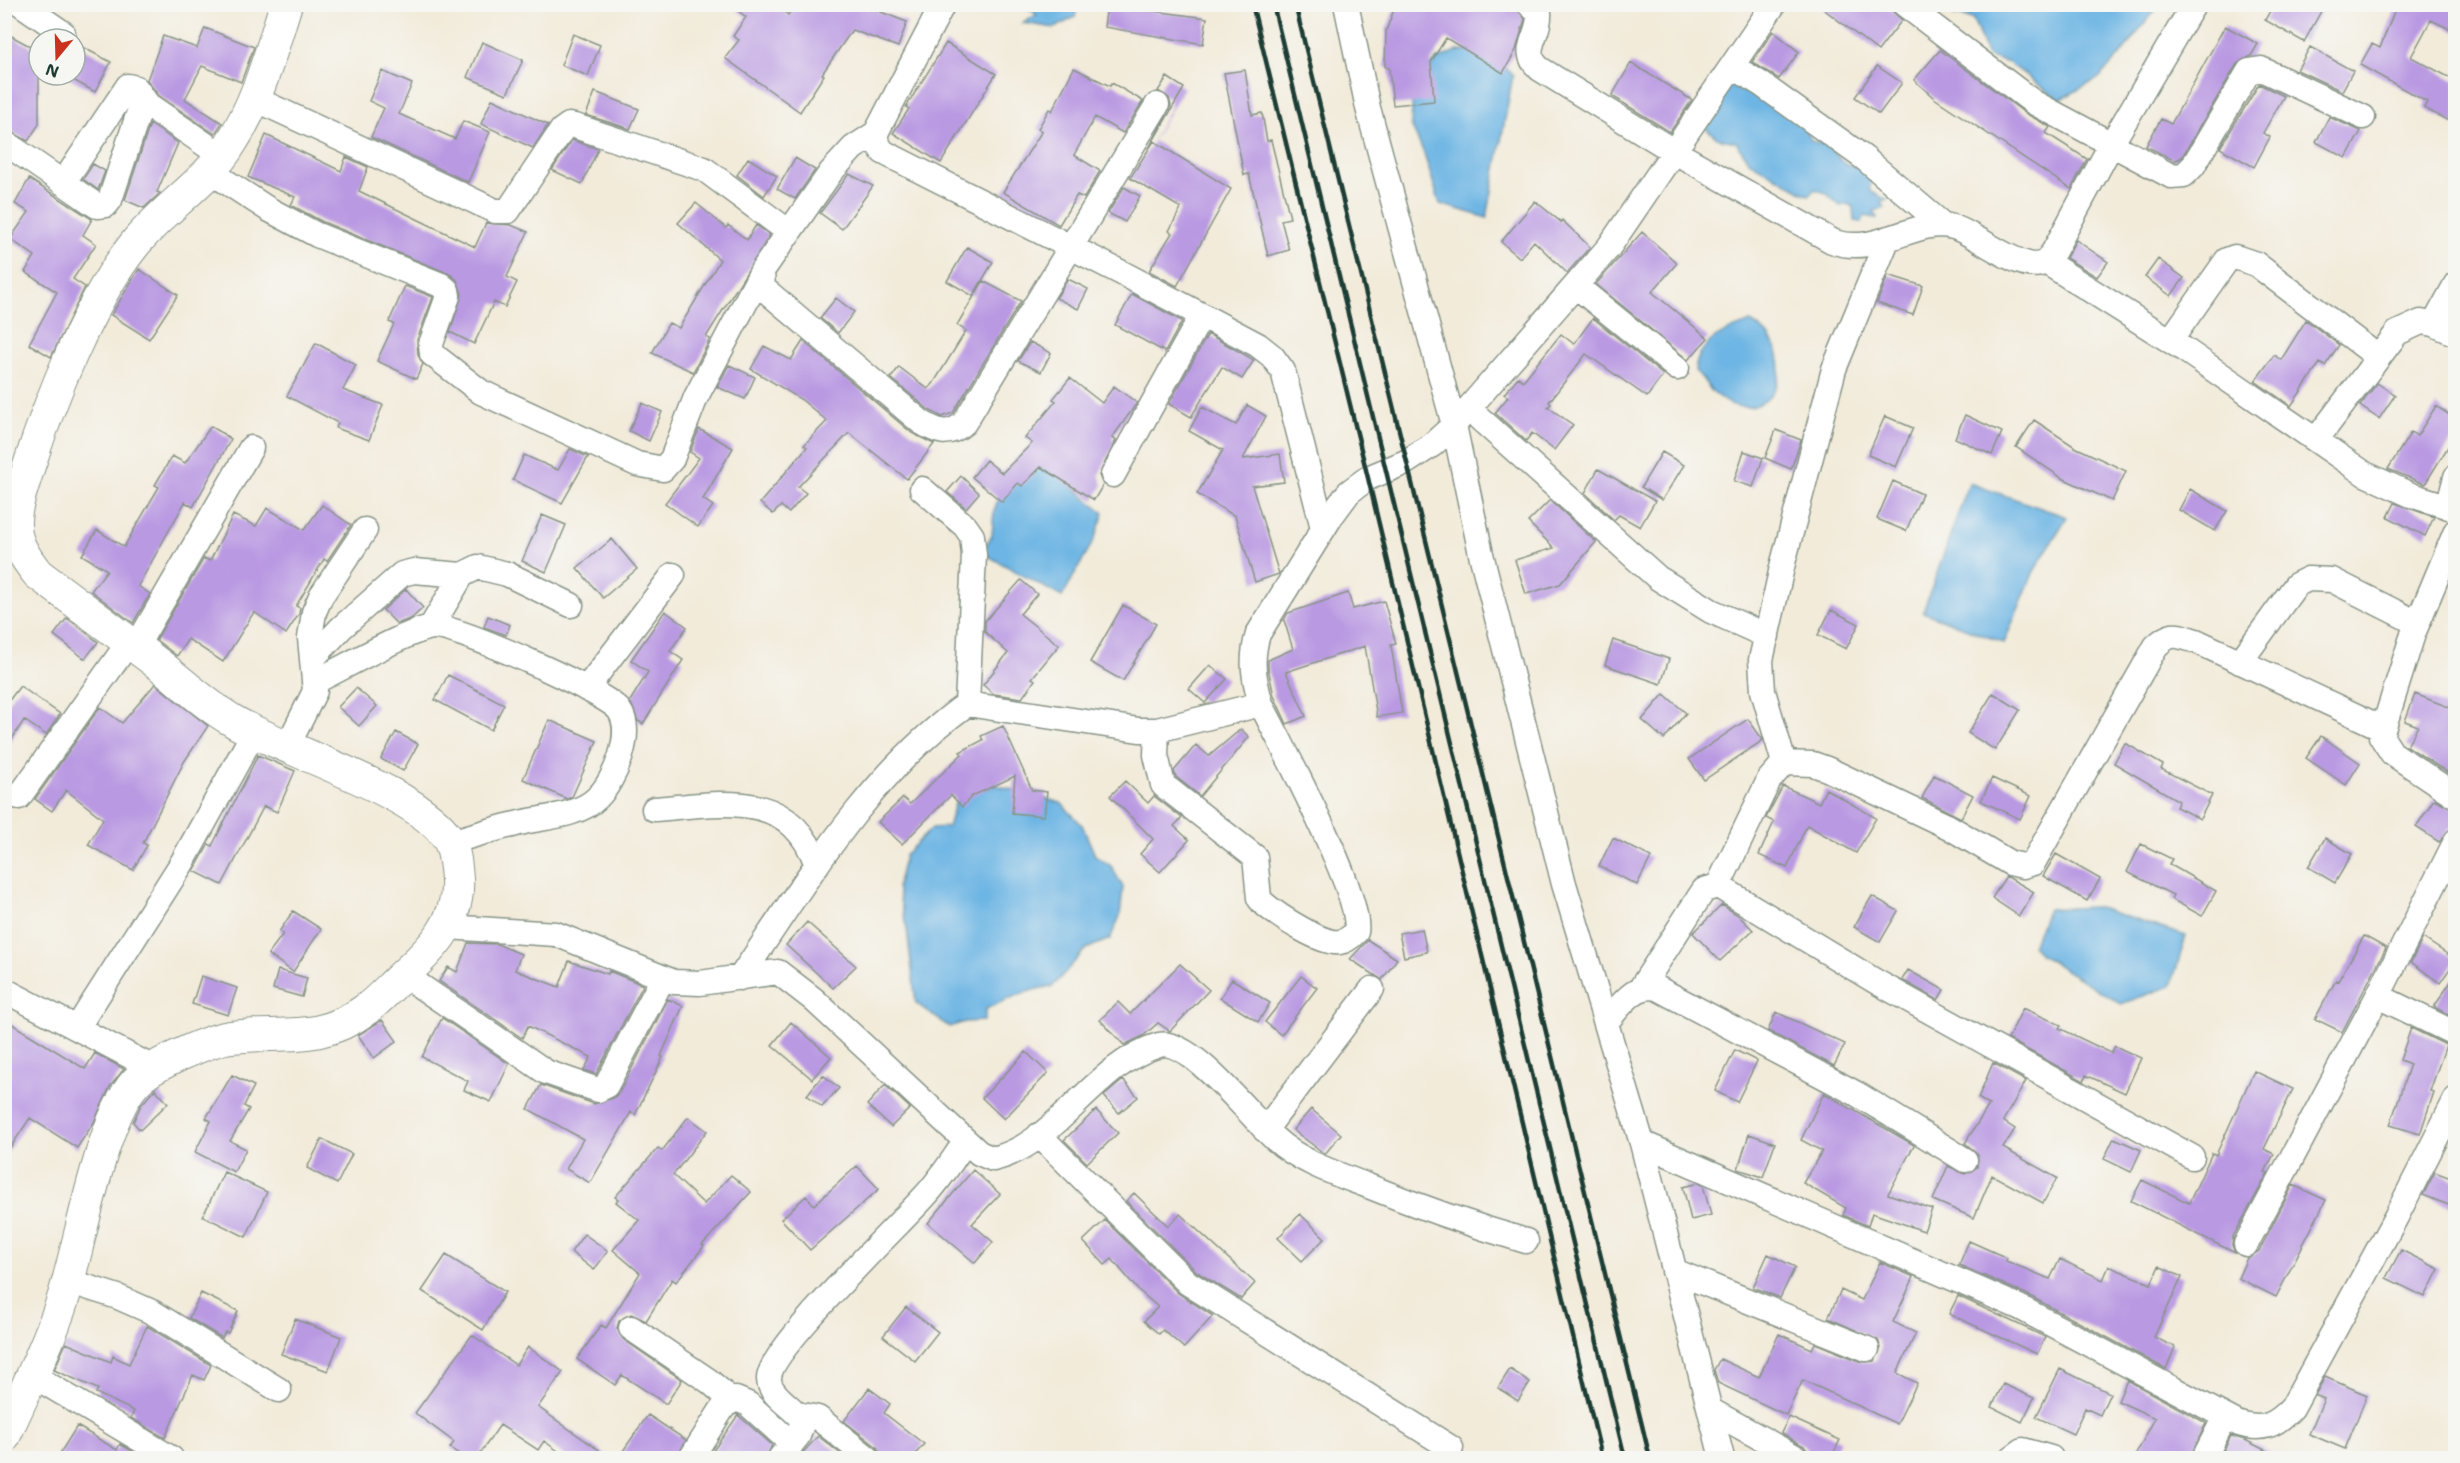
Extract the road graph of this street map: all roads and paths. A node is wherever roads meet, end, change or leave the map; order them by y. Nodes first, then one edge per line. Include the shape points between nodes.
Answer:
1 (21, 4) edge
2 (286, 4) edge
3 (943, 4) edge
4 (1346, 4) edge
5 (1529, 4) edge
6 (1774, 4) edge
7 (1904, 4) edge
8 (2194, 4) edge
9 (54, 27) edge
10 (1732, 66) junction
11 (253, 98) junction
12 (148, 105) junction
13 (1158, 105) dead end
14 (2363, 117) dead end
15 (876, 133) junction
16 (4, 142) edge
17 (2112, 143) junction
18 (1675, 152) junction
19 (215, 163) junction
20 (63, 183) junction
21 (1943, 225) junction
22 (789, 232) junction
23 (1888, 238) junction
24 (1070, 246) junction
25 (2046, 262) junction
26 (762, 271) junction
27 (2456, 284) edge
28 (1576, 286) junction
29 (1202, 315) junction
30 (2434, 324) junction
31 (2456, 334) edge
32 (2170, 341) junction
33 (2378, 357) junction
34 (1677, 368) dead end
35 (1461, 417) junction
36 (2316, 440) junction
37 (251, 448) dead end
38 (1113, 475) dead end
39 (2456, 477) edge
40 (922, 489) dead end
41 (2452, 508) edge
42 (1323, 528) junction
43 (365, 530) dead end
44 (2456, 531) edge
45 (11, 547) edge
46 (462, 575) junction
47 (673, 575) dead end
48 (571, 605) dead end
49 (2417, 623) junction
50 (431, 627) junction
51 (1767, 636) junction
52 (132, 645) junction
53 (2240, 662) junction
54 (313, 670) junction
55 (586, 689) junction
56 (967, 704) junction
57 (1261, 705) junction
58 (2382, 728) junction
59 (1157, 730) junction
60 (254, 732) junction
61 (286, 747) junction
62 (1784, 763) junction
63 (2456, 796) edge
64 (19, 797) dead end
65 (654, 809) dead end
66 (2456, 841) edge
67 (450, 842) junction
68 (817, 865) junction
69 (1718, 886) junction
70 (447, 927) junction
71 (404, 975) junction
72 (740, 978) junction
73 (662, 980) junction
74 (1641, 988) junction
75 (1372, 989) dead end
76 (4, 990) edge
77 (2380, 992) junction
78 (1605, 1022) junction
79 (77, 1028) junction
80 (2456, 1034) edge
81 (154, 1069) junction
82 (2456, 1099) edge
83 (1265, 1130) junction
84 (1039, 1136) junction
85 (966, 1141) junction
86 (1642, 1143) junction
87 (2192, 1157) dead end
88 (1965, 1160) dead end
89 (1526, 1241) dead end
90 (2246, 1244) dead end
91 (1674, 1271) junction
92 (68, 1281) junction
93 (631, 1328) dead end
94 (1867, 1349) dead end
95 (32, 1375) junction
96 (279, 1390) dead end
97 (730, 1400) junction
98 (1710, 1410) junction
99 (798, 1414) junction
100 (2225, 1417) junction
101 (4, 1437) edge
102 (1451, 1448) dead end
103 (786, 1451) edge
104 (171, 1458) edge
105 (691, 1458) edge
106 (868, 1458) edge
107 (1722, 1458) edge
108 (1797, 1458) edge
109 (2012, 1458) edge
110 (2051, 1458) edge
111 (2204, 1458) edge

1 - 9 street
2 - 11 street
3 - 15 street
4 - 35 street via 1368,108
5 - 18 street via 1539,13 1529,50 1531,62
6 - 10 street
7 - 17 street via 2033,102
8 - 17 street
10 - 18 street
10 - 21 street via 1864,158
11 - 19 street via 238,131
11 - 22 street via 502,212 508,211 562,130 575,126 704,169
12 - 19 street
12 - 20 street via 136,88 128,86
12 - 20 street via 139,112 106,205 97,206
13 - 24 street
14 - 17 street via 2261,69 2249,71 2240,82 2193,166 2184,175 2171,176
15 - 22 street via 840,162
15 - 24 street via 883,152
16 - 20 street
17 - 25 street
18 - 23 street via 1832,241 1858,246
18 - 28 street via 1609,247
19 - 26 street via 268,210 447,290 430,349 473,387 637,464 656,469 663,469 672,459 696,397
19 - 45 street via 136,241 96,306 44,421 20,496
21 - 23 street
21 - 25 street via 1958,228 2020,263
22 - 26 street
23 - 51 street via 1834,369 1782,563
24 - 26 street via 964,423 950,432 921,422 782,307 763,288
24 - 29 street
25 - 32 street
27 - 30 street
28 - 34 street
28 - 35 street
29 - 38 street
29 - 42 street via 1258,345 1279,363
30 - 31 street
30 - 33 street via 2421,322 2397,333
32 - 33 street via 2227,260 2235,257 2256,264
32 - 36 street
33 - 36 street
35 - 42 street via 1432,445 1349,492
35 - 51 street via 1658,579 1711,611
35 - 78 street via 1481,554 1564,884
36 - 41 street via 2378,482
37 - 52 street
39 - 41 street
40 - 56 street via 972,536
42 - 57 street via 1258,634 1252,655
43 - 54 street via 314,612 310,638
44 - 49 street
45 - 52 street via 38,574
46 - 48 street via 478,567 486,568
46 - 50 street
46 - 54 street via 414,571 402,574
47 - 55 street
49 - 53 street via 2332,580 2308,579 2296,585
49 - 58 street
50 - 54 street
50 - 55 street via 449,629
51 - 62 street via 1761,660 1762,691
52 - 60 street via 216,710
52 - 64 street
53 - 58 street
53 - 62 street via 2178,635 2167,636 2156,646 2037,859 2024,866 2010,863 1949,827 1827,769 1813,764
54 - 61 street via 312,700
55 - 67 street via 618,710 626,729 616,764 597,798 578,810
56 - 59 street
56 - 68 street via 946,719 899,766 839,833
57 - 59 street
57 - 59 street via 1330,845 1357,913 1356,932 1342,942 1331,942 1307,931 1263,903 1259,898 1255,857 1163,785 1156,756
58 - 63 street via 2384,743 2392,753
60 - 61 street
60 - 79 street via 182,862
61 - 67 street via 424,814
62 - 69 street via 1769,780
65 - 68 street via 730,804 767,810 799,831
66 - 77 street
67 - 70 street via 458,889
68 - 72 street
69 - 74 street via 1704,890
69 - 87 street via 1875,981
70 - 71 street
70 - 73 street via 556,934
71 - 73 street via 546,1072 598,1090 606,1086
71 - 81 street via 365,1010 337,1027 288,1036 213,1041
72 - 73 street via 700,983
72 - 85 street via 760,972 787,976
74 - 78 street
74 - 88 street via 1657,988 1831,1080
75 - 83 street
76 - 79 street
77 - 80 street via 2384,999
77 - 90 street
78 - 86 street
79 - 81 street
81 - 92 street via 140,1078 117,1109
82 - 100 street via 2292,1408 2275,1423 2256,1429
83 - 84 street via 1190,1054 1171,1043 1160,1044 1118,1066
83 - 89 street via 1276,1141 1329,1171
84 - 85 street via 993,1159
84 - 102 street via 1188,1283
85 - 99 street via 927,1194 815,1312 769,1370 768,1382 773,1391
86 - 91 street
86 - 100 street via 2019,1307
91 - 94 street
91 - 98 street
92 - 95 street
92 - 96 street via 152,1312
93 - 97 street via 709,1381
95 - 101 street
95 - 104 street
97 - 103 street via 748,1404
97 - 105 street
98 - 107 street
98 - 108 street
99 - 103 street via 802,1428
99 - 106 street via 818,1418
100 - 111 street
109 - 110 street via 2023,1450

